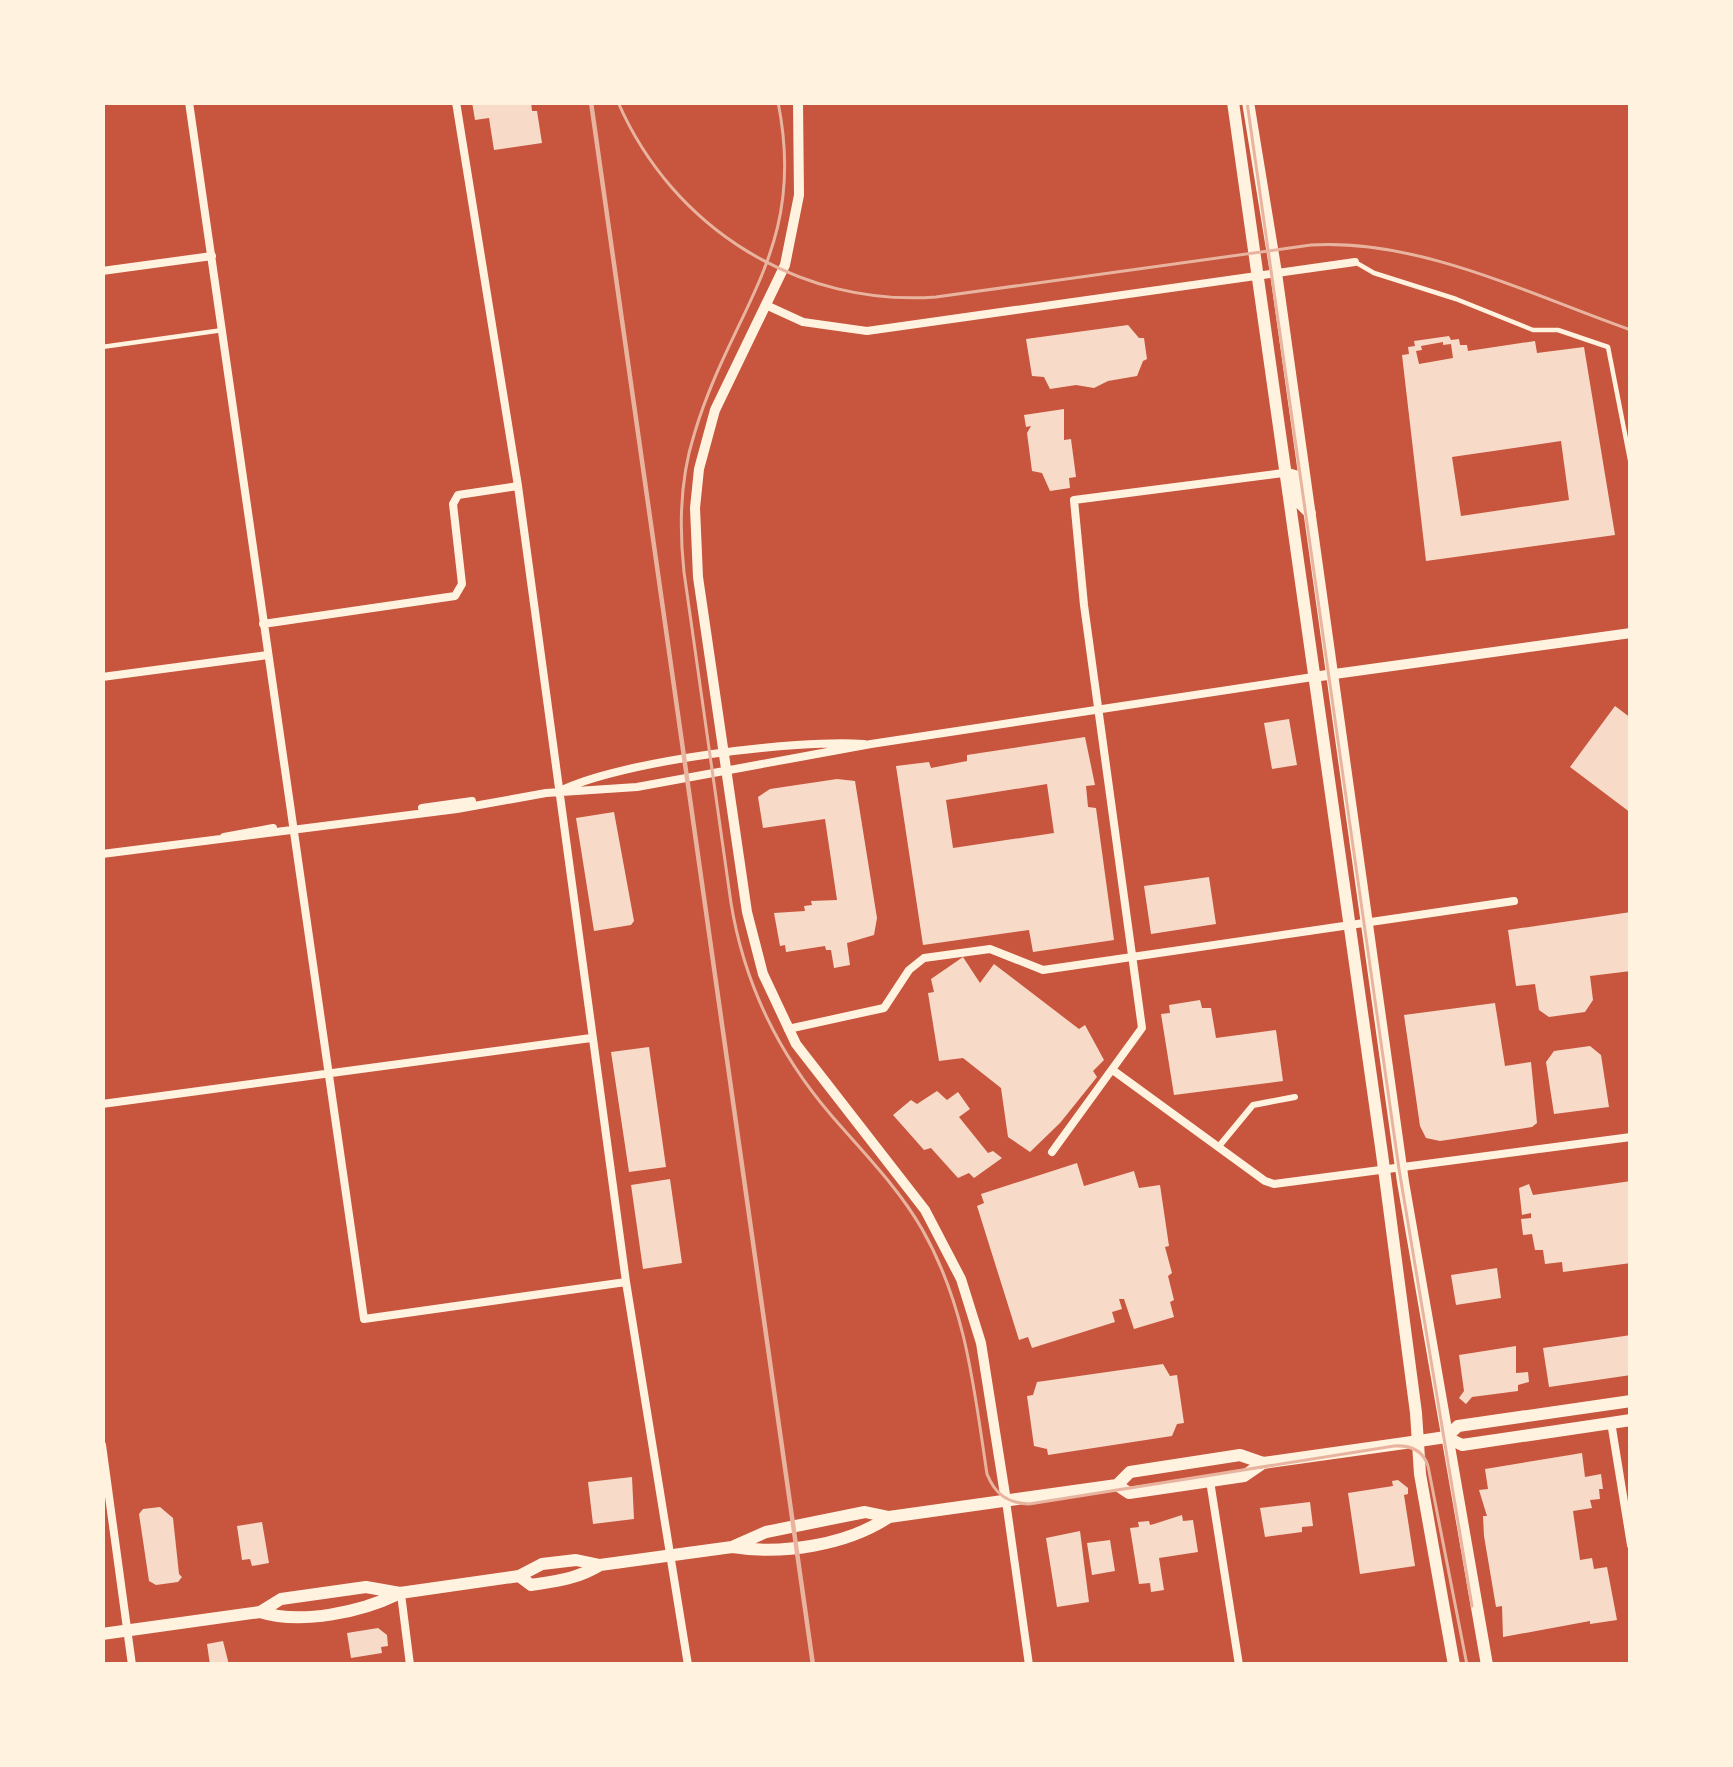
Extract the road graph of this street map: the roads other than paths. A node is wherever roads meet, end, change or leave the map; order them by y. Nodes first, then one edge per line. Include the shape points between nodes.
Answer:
1 (189, 102) edge
2 (456, 102) edge
3 (1233, 102) edge
4 (1248, 102) edge
5 (795, 104) edge
6 (212, 256) junction
7 (1355, 262) joint
8 (102, 271) edge
9 (1276, 273) junction
10 (1258, 275) junction
11 (768, 306) junction
12 (223, 330) junction
13 (102, 346) edge
14 (1631, 465) edge
15 (1284, 473) junction
16 (518, 486) junction
17 (1310, 512) junction
18 (263, 624) junction
19 (1631, 633) edge
20 (268, 656) junction
21 (1333, 674) junction
22 (102, 677) edge
23 (1312, 677) junction
24 (1099, 711) junction
25 (872, 744) junction
26 (726, 754) junction
27 (728, 772) junction
28 (559, 791) junction
29 (291, 828) junction
30 (102, 854) edge
31 (1514, 901) dead end
32 (1367, 923) junction
33 (1349, 926) junction
34 (1134, 957) junction
35 (788, 1029) junction
36 (591, 1037) junction
37 (1114, 1071) junction
38 (326, 1073) junction
39 (1295, 1097) dead end
40 (102, 1104) edge
41 (1631, 1137) edge
42 (1220, 1145) junction
43 (1052, 1152) dead end
44 (1402, 1169) junction
45 (1384, 1171) junction
46 (626, 1282) junction
47 (1631, 1401) edge
48 (1631, 1420) edge
49 (1611, 1423) junction
50 (1446, 1437) junction
51 (1419, 1442) junction
52 (102, 1445) edge
53 (1263, 1463) junction
54 (1210, 1481) junction
55 (1117, 1485) junction
56 (1006, 1501) junction
57 (1631, 1545) edge
58 (670, 1556) junction
59 (400, 1593) junction
60 (127, 1631) junction
61 (102, 1634) edge
62 (132, 1665) edge
63 (410, 1665) edge
64 (688, 1665) edge
65 (1029, 1665) edge
66 (1239, 1665) edge
67 (1454, 1665) edge
68 (1487, 1665) edge

1 - 6 street
2 - 16 street
3 - 10 main road
4 - 9 main road
5 - 11 street via 795,218
6 - 8 street
6 - 12 street
7 - 9 street
7 - 14 lane via 1533,330 1608,347
9 - 10 street
9 - 17 main road
10 - 11 street via 867,331 803,322
10 - 15 main road
11 - 26 street via 729,374 699,469 698,577
12 - 13 lane
12 - 18 street
15 - 17 main road via 1295,476
15 - 23 main road
15 - 24 street via 1074,500
16 - 18 street via 458,495 462,584 455,596
16 - 28 street
17 - 21 main road
18 - 20 street
19 - 21 street
20 - 22 street
20 - 29 street
21 - 23 street
21 - 32 main road
23 - 24 street
23 - 33 main road
24 - 25 street
24 - 34 street
25 - 26 street
25 - 27 street
26 - 27 street
26 - 28 street
27 - 28 street
27 - 35 street via 754,947
28 - 29 street
28 - 36 street
29 - 30 street
29 - 38 street
31 - 32 street
32 - 33 street
32 - 44 main road
33 - 34 street
33 - 45 main road
34 - 35 street via 1043,970 989,949 924,958 884,1008
34 - 37 street via 1142,1028
35 - 56 street via 950,1253 981,1343
36 - 38 street
36 - 46 street
37 - 42 street
37 - 43 street
38 - 40 street
38 - 46 street via 364,1318
39 - 42 street via 1252,1105
41 - 44 street
42 - 45 street via 1274,1184
44 - 45 street
44 - 50 main road
45 - 51 main road
46 - 58 street
47 - 50 main road via 1458,1426
48 - 49 main road
49 - 50 main road via 1462,1444
49 - 57 street
50 - 51 main road
50 - 68 main road
51 - 53 main road
51 - 67 main road
52 - 60 street
53 - 54 main road via 1244,1476
53 - 55 main road via 1240,1455 1130,1472
54 - 55 main road via 1129,1493
54 - 66 street
55 - 56 main road
56 - 58 main road via 890,1517 868,1531 796,1547
56 - 65 street
58 - 59 main road via 534,1565 519,1576
58 - 64 street
59 - 60 main road via 373,1606 280,1619 260,1612
59 - 63 street
60 - 61 main road
60 - 62 street

